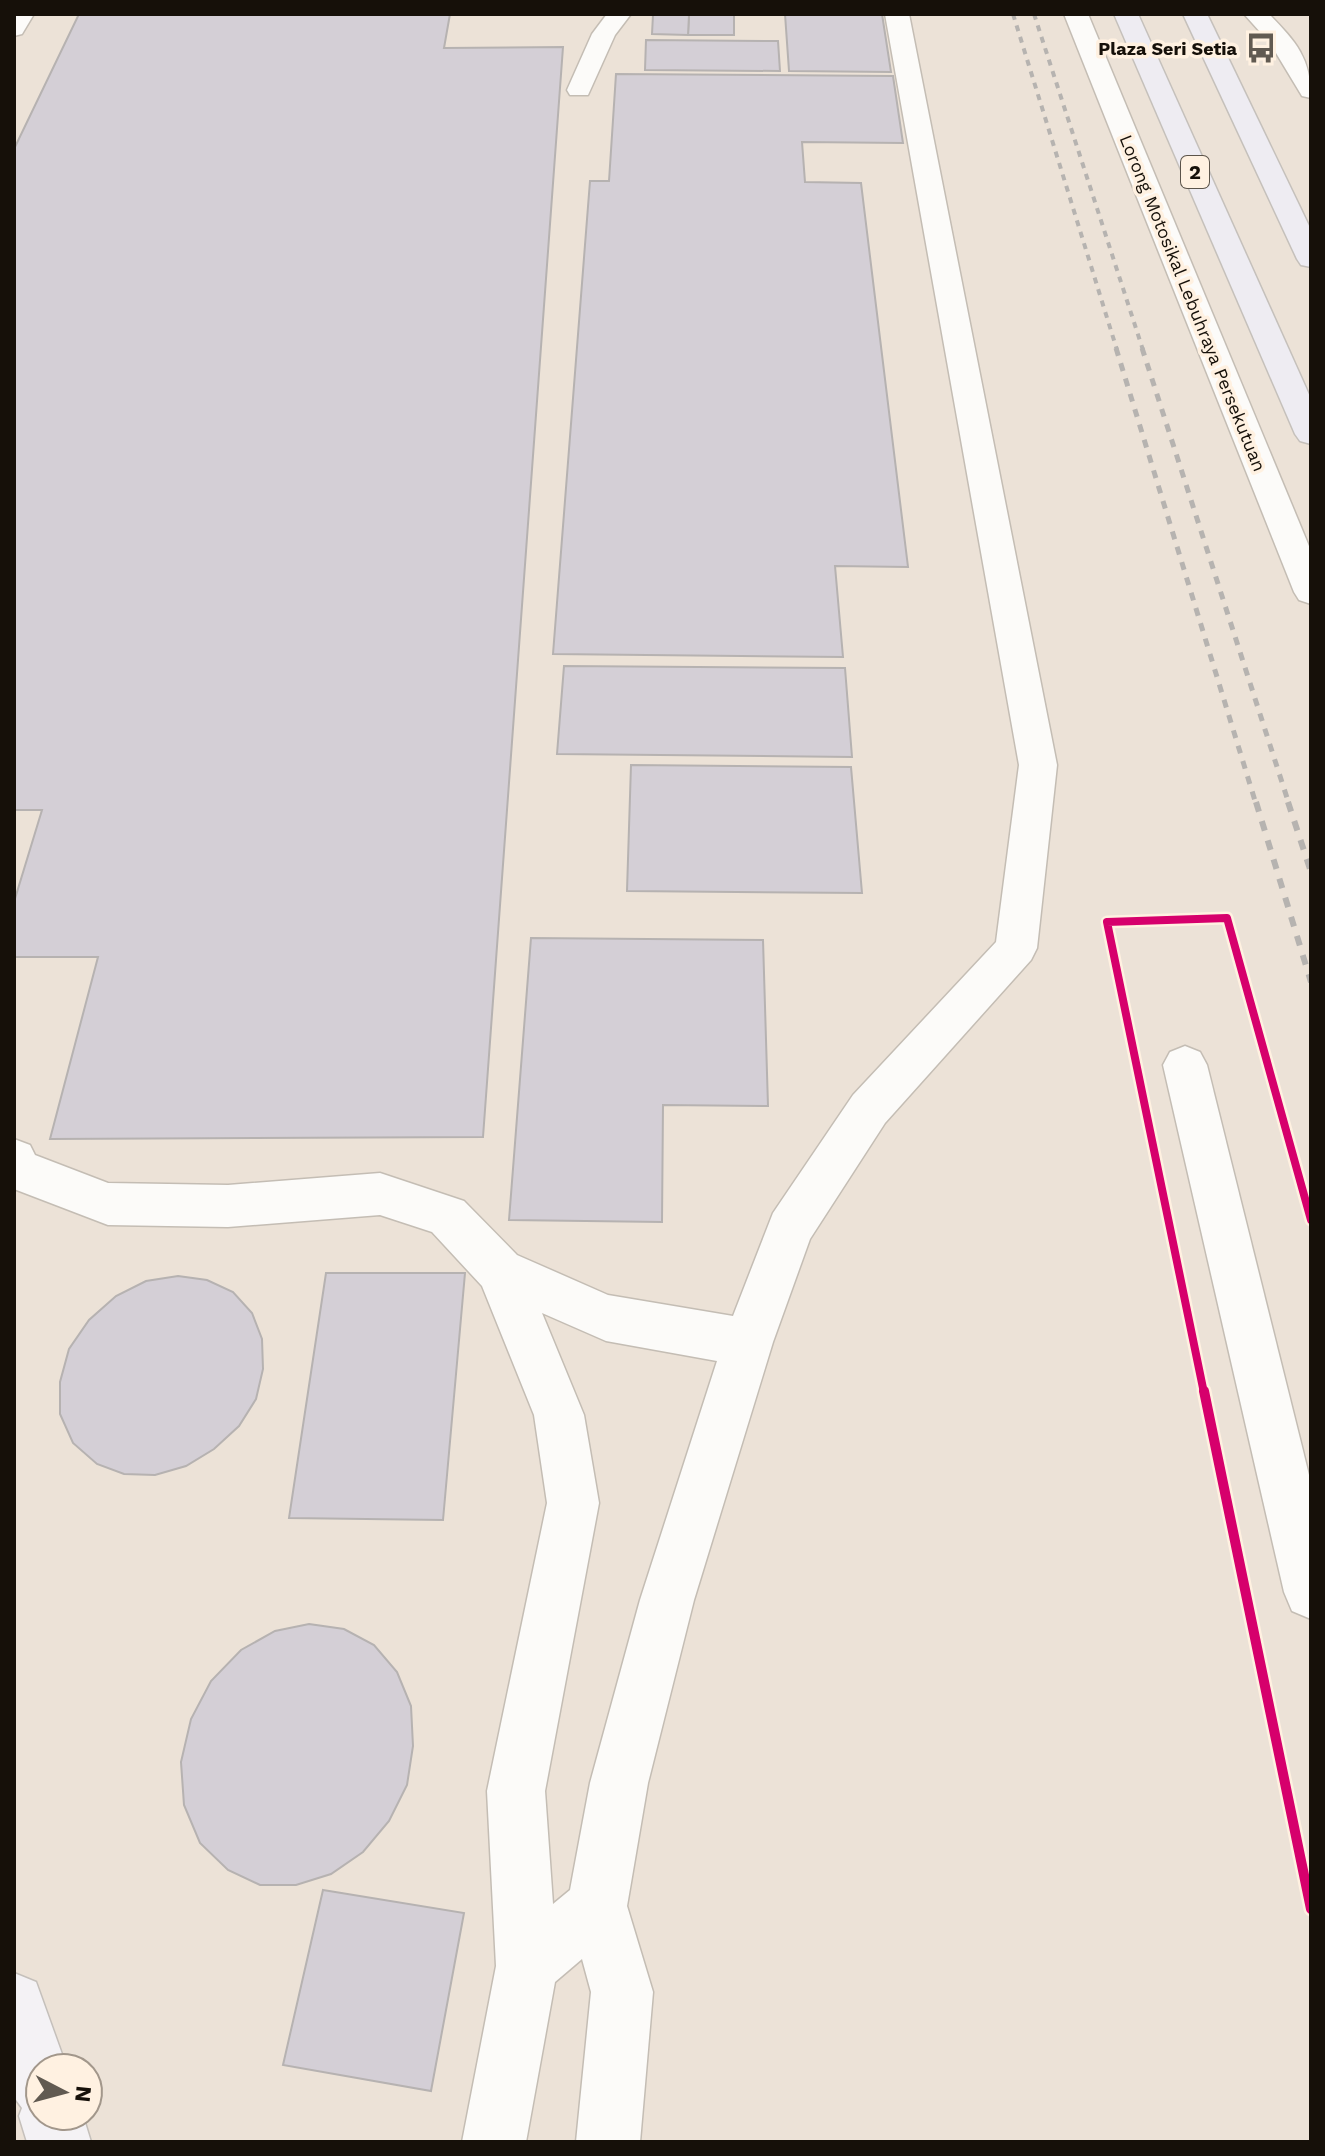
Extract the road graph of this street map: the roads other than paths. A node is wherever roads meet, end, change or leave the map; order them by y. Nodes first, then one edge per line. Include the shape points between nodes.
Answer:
1 (22, 14) edge
2 (619, 14) edge
3 (897, 14) edge
4 (1076, 14) edge
5 (1126, 14) edge
6 (1195, 14) edge
7 (1256, 14) edge
8 (14, 29) edge
9 (579, 90) dead end
10 (1311, 91) edge
11 (1261, 152) junction
12 (1311, 223) edge
13 (1311, 259) edge
14 (1311, 434) edge
15 (1311, 592) edge
16 (1185, 1065) dead end
17 (14, 1159) edge
18 (500, 1271) junction
19 (748, 1342) junction
20 (1311, 1592) edge
21 (597, 1906) junction
22 (527, 1966) junction
23 (14, 2004) edge
24 (30, 2052) edge
25 (494, 2142) edge
26 (608, 2142) edge

1 - 8 lane
2 - 9 lane
3 - 19 lane via 1038,765 1016,948 869,1109 790,1228
4 - 15 lane, Lorong Motosikal Lebuhraya Persekutuan
5 - 14 highway, 2
6 - 11 highway
7 - 10 lane via 1280,39
11 - 12 highway
11 - 13 highway
16 - 20 lane
17 - 18 lane via 19,1170 108,1204 228,1206 380,1194 447,1216
18 - 19 lane via 606,1318
18 - 22 lane via 559,1415 573,1503 516,1791
19 - 21 lane via 667,1600 619,1783
21 - 22 lane
21 - 26 lane via 622,1992
22 - 25 lane
23 - 24 main road

